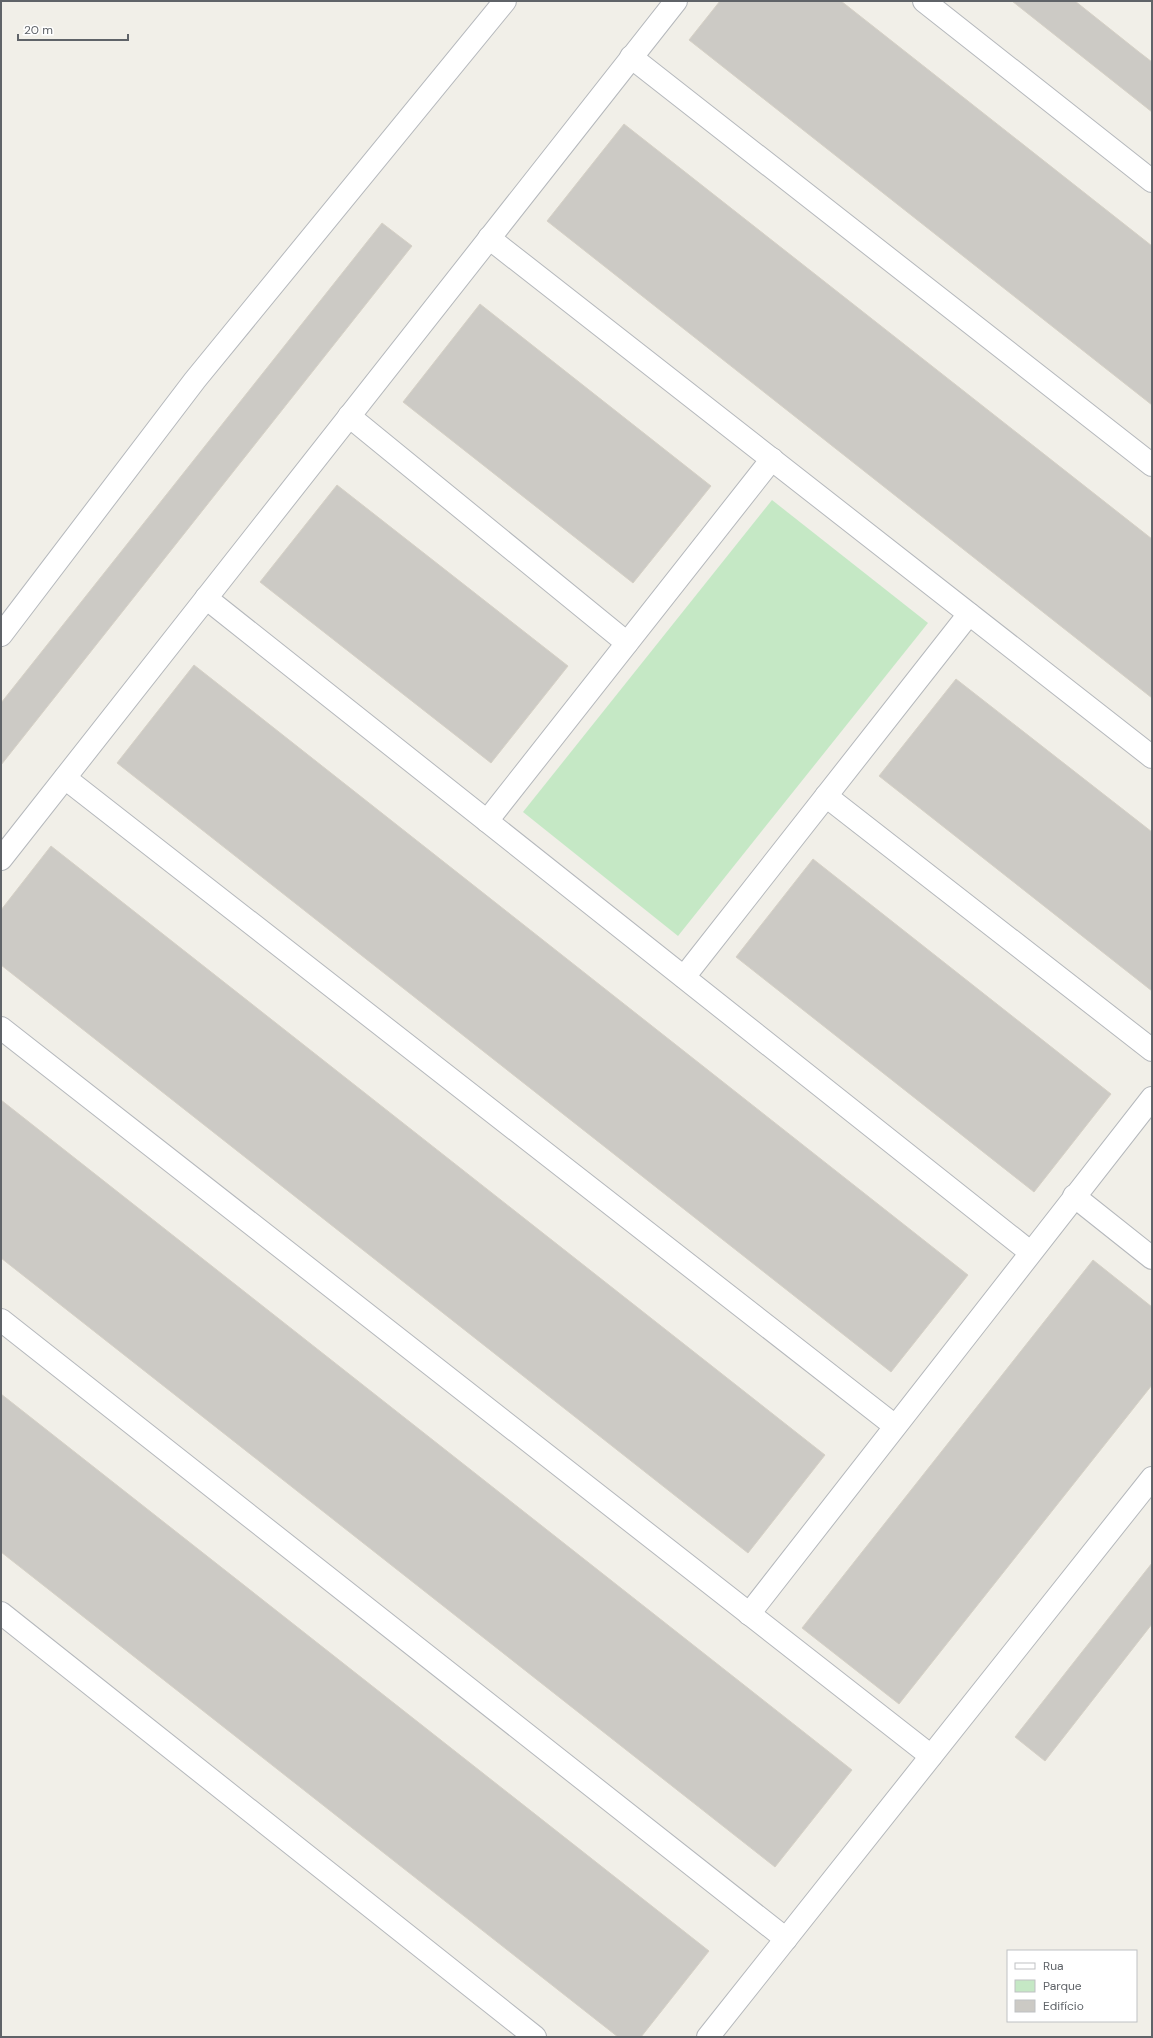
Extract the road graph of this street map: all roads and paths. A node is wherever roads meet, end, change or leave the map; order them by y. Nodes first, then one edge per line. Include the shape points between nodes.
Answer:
1 (505, 1) edge
2 (676, 1) edge
3 (924, 1) edge
4 (631, 57) junction
5 (1152, 181) edge
6 (489, 238) junction
7 (349, 416) junction
8 (772, 460) junction
9 (1152, 464) edge
10 (206, 598) junction
11 (969, 614) junction
12 (1, 635) edge
13 (628, 643) junction
14 (1152, 757) edge
15 (65, 778) junction
16 (826, 796) junction
17 (487, 821) junction
18 (1, 859) edge
19 (684, 977) junction
20 (1, 1028) edge
21 (1152, 1050) edge
22 (1152, 1098) edge
23 (1074, 1196) junction
24 (1030, 1252) junction
25 (1152, 1258) edge
26 (1, 1320) edge
27 (895, 1426) junction
28 (1152, 1478) edge
29 (1, 1613) edge
30 (749, 1614) junction
31 (931, 1756) junction
32 (786, 1939) junction
33 (535, 2037) edge
34 (708, 2037) edge

1 - 12 street via 195,380
2 - 4 street
3 - 5 street
4 - 6 street
4 - 9 street
6 - 7 street
6 - 8 street
7 - 10 street
7 - 13 street
8 - 11 street
8 - 13 street
10 - 15 street
10 - 17 street
11 - 14 street
11 - 16 street
13 - 17 street
15 - 18 street
15 - 27 street
16 - 19 street
16 - 21 street
17 - 19 street
19 - 24 street
20 - 30 street
22 - 23 street
23 - 24 street
23 - 25 street
24 - 27 street
26 - 32 street
27 - 30 street
28 - 31 street
29 - 33 street
30 - 31 street
31 - 32 street
32 - 34 street

